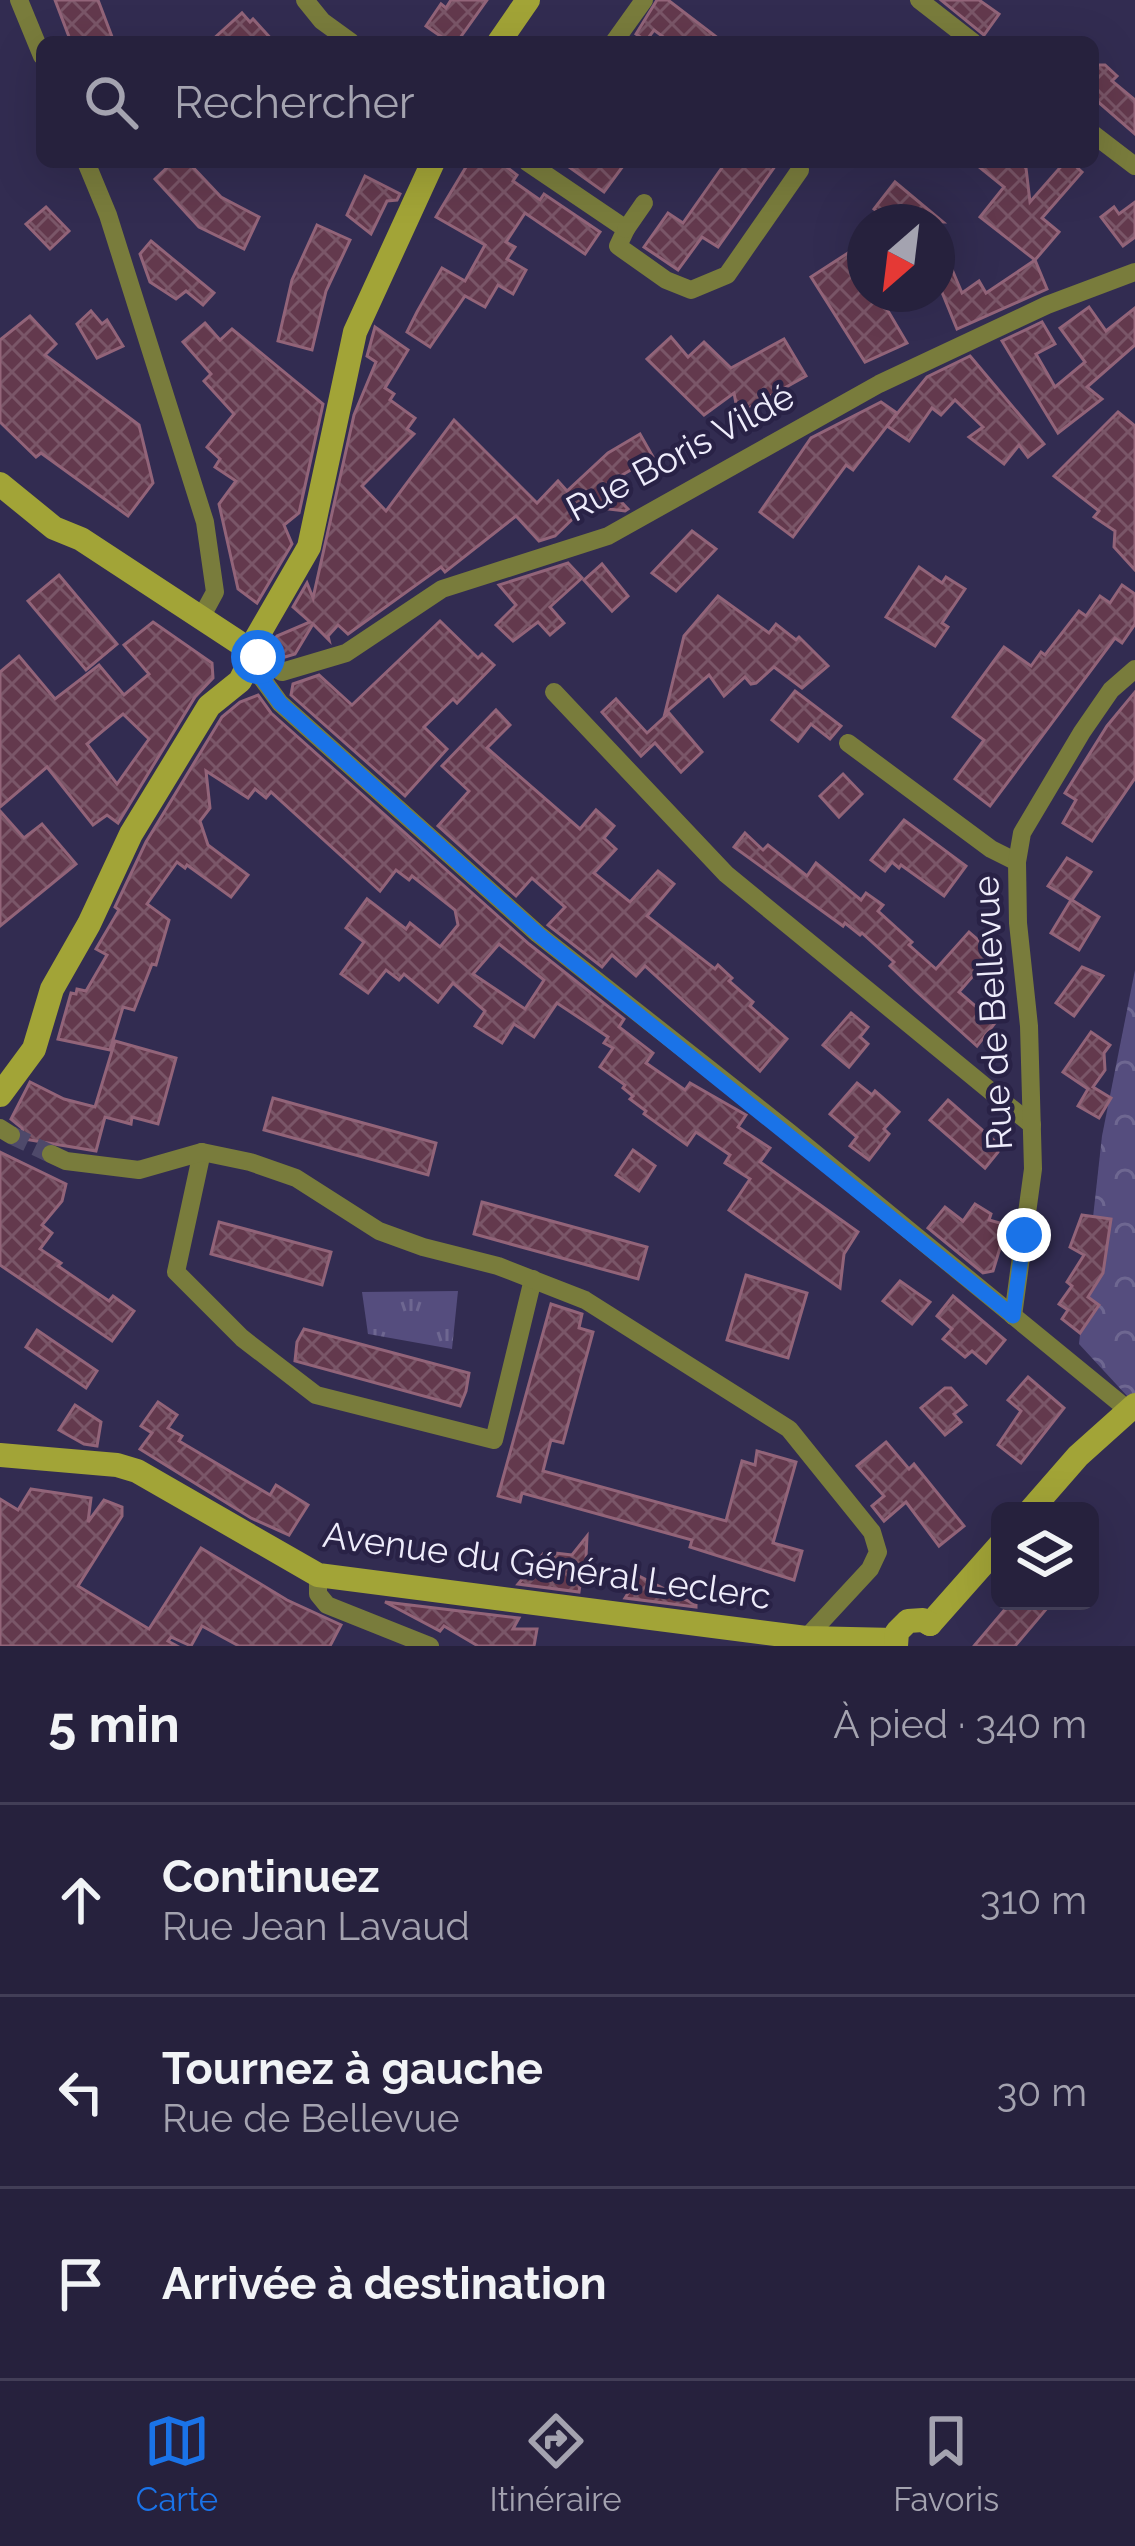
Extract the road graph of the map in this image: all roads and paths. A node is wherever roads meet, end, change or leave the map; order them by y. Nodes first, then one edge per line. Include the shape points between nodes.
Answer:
1 (19, 0) edge
2 (305, 0) edge
3 (528, 0) edge
4 (644, 0) edge
5 (919, 0) edge
6 (343, 36) edge
7 (504, 36) edge
8 (618, 36) edge
9 (965, 36) edge
10 (36, 41) edge
11 (1099, 139) edge
12 (1135, 166) edge
13 (88, 168) edge
14 (430, 168) edge
15 (537, 168) edge
16 (800, 170) dead end
17 (644, 203) dead end
18 (626, 229) junction
19 (1135, 272) edge
20 (0, 484) edge
21 (202, 616) junction
22 (250, 656) junction
23 (1135, 669) edge
24 (282, 672) junction
25 (274, 692) junction
26 (554, 692) dead end
27 (848, 743) dead end
28 (1017, 862) junction
29 (0, 1095) edge
30 (1032, 1126) junction
31 (202, 1152) junction
32 (51, 1154) tunnel mouth
33 (533, 1279) junction
34 (1013, 1316) junction
35 (1131, 1407) edge
36 (0, 1455) edge
37 (1038, 1502) edge
38 (991, 1557) edge
39 (318, 1575) junction
40 (933, 1635) edge
41 (806, 1638) junction
42 (895, 1643) edge
43 (430, 1646) edge

1 - 10 street
2 - 6 street
3 - 7 street
4 - 8 street
5 - 9 street
11 - 12 street
13 - 21 street via 205,522 215,592
14 - 22 street via 355,332 309,547
15 - 18 street
16 - 18 street via 727,274 691,290 617,246
17 - 18 street
19 - 24 street, Rue Boris Vildé via 879,384 608,536 442,589 346,653
20 - 21 street via 54,528
21 - 22 street
22 - 24 street
22 - 25 street
22 - 29 street via 240,681 209,706 131,834 52,989 34,1049
23 - 28 street, Rue de Bellevue via 1082,732 1022,833
24 - 25 street
25 - 34 street via 538,934
26 - 30 street via 725,874
27 - 28 street
28 - 30 street, Rue de Bellevue
30 - 34 street, Rue de Bellevue
31 - 32 street via 139,1170
31 - 33 street via 296,1178 380,1231
31 - 33 street via 176,1271 242,1338 316,1395 494,1439
33 - 41 street via 630,1326 789,1429 872,1532 878,1552 870,1569
34 - 35 street
35 - 37 street
36 - 39 street, Avenue du Général Leclerc via 137,1471
38 - 40 street
39 - 41 street, Avenue du Général Leclerc
39 - 43 street via 326,1605
40 - 42 street via 923,1620 908,1621
41 - 42 street, Avenue du Général Leclerc

